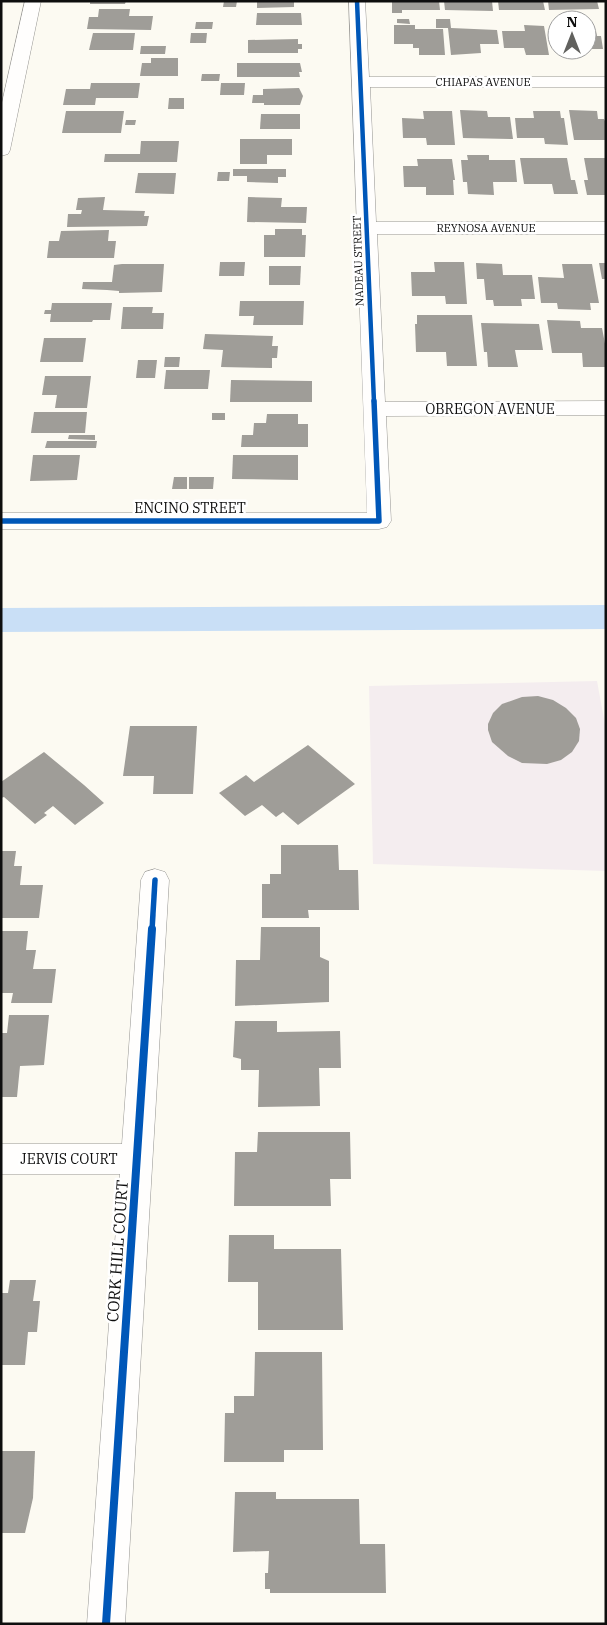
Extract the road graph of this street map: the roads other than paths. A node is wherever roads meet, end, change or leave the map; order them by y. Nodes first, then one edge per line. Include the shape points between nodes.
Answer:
1 (33, 1) edge
2 (357, 1) edge
3 (360, 82) junction
4 (606, 82) edge
5 (1, 150) edge
6 (366, 228) junction
7 (606, 228) edge
8 (606, 408) edge
9 (374, 409) junction
10 (379, 520) joint
11 (1, 521) edge
12 (156, 880) dead end
13 (1, 1159) edge
14 (137, 1159) junction
15 (106, 1624) edge

1 - 5 street
2 - 3 street, NADEAU STREET
3 - 4 street, CHIAPAS AVENUE
3 - 6 street, NADEAU STREET
6 - 7 street, REYNOSA AVENUE
6 - 9 street, NADEAU STREET
8 - 9 street, OBREGON AVENUE
9 - 10 street, NADEAU STREET
10 - 11 street, ENCINO STREET
12 - 14 street, CORK HILL COURT
13 - 14 street, JERVIS COURT
14 - 15 street, CORK HILL COURT

